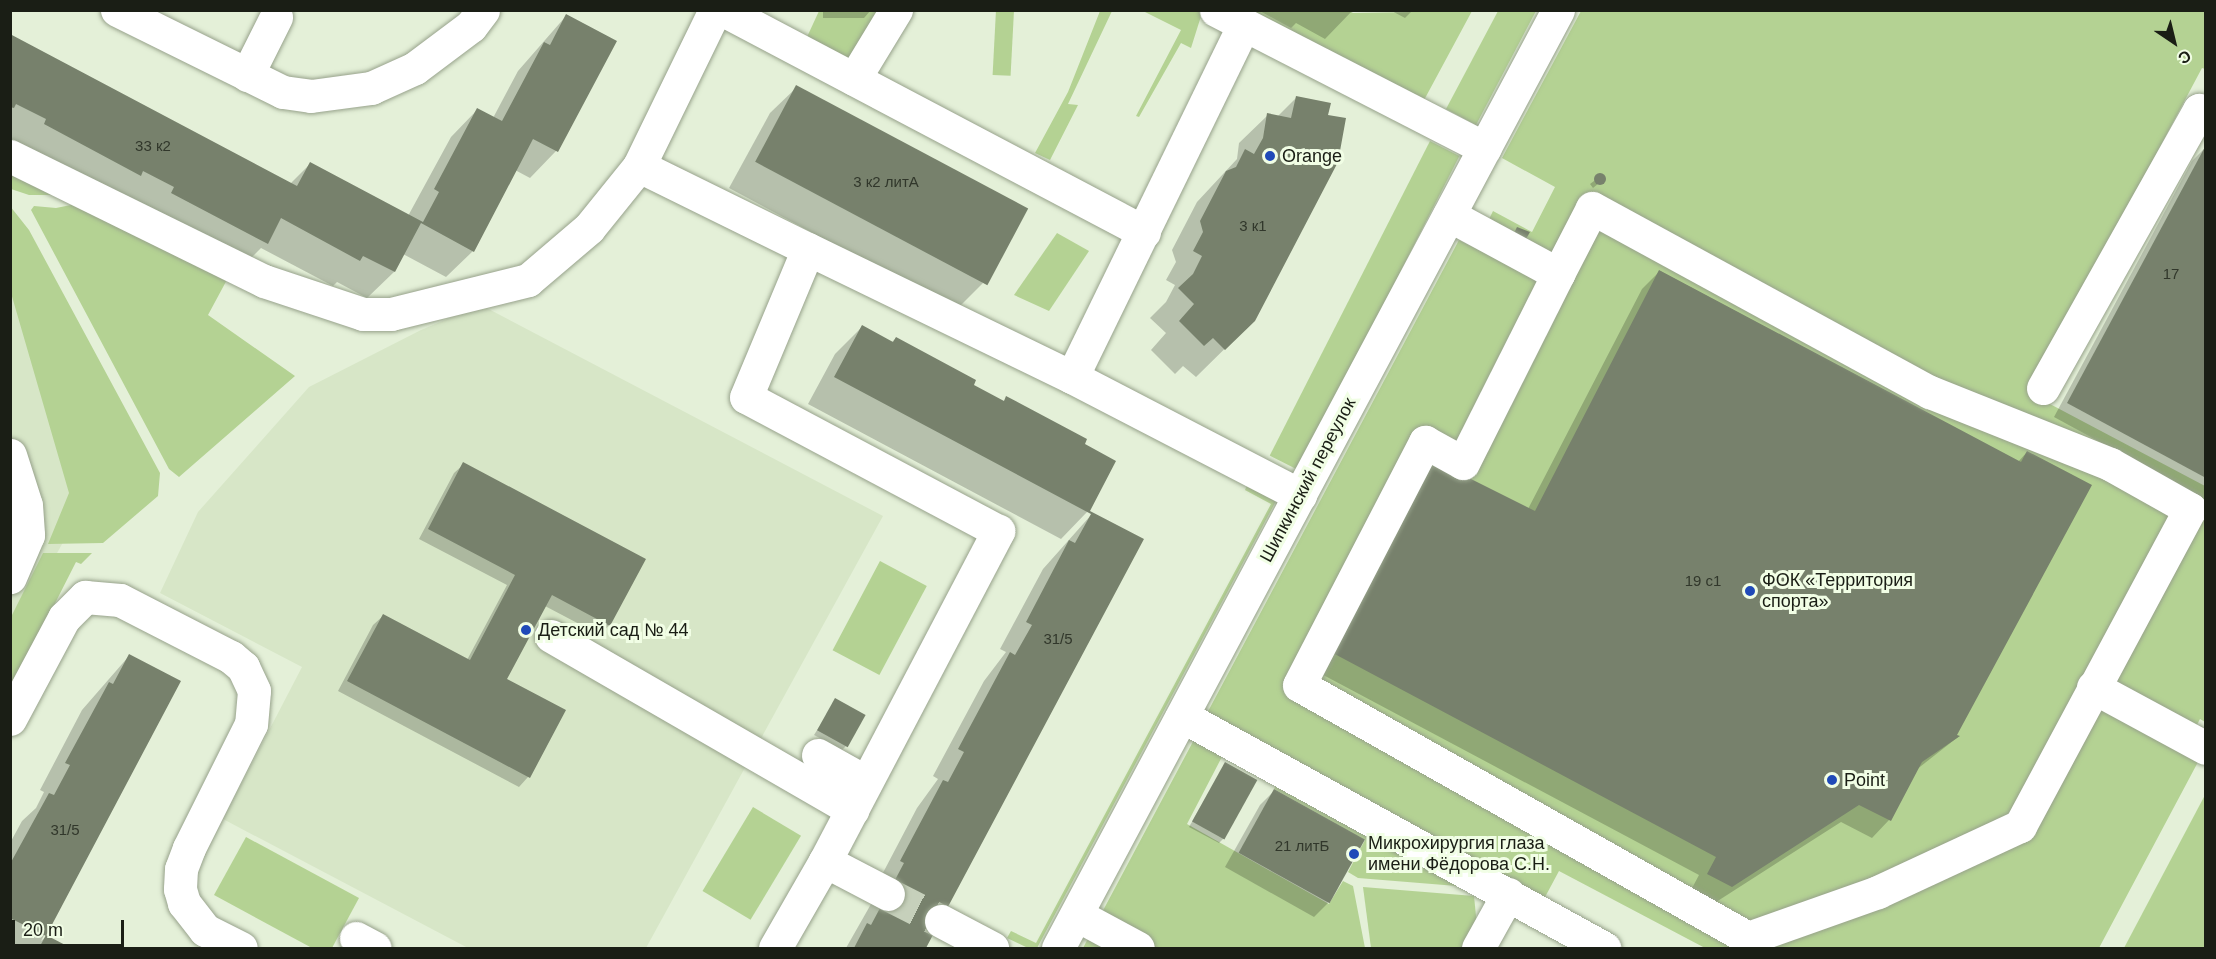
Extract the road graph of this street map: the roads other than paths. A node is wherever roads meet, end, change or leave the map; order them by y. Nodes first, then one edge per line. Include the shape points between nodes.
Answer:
1 (117, 10) edge
2 (483, 10) edge
3 (715, 10) edge
4 (723, 10) edge
5 (896, 10) edge
6 (1558, 10) edge
7 (276, 17) dead end
8 (1230, 18) edge
9 (247, 75) junction
10 (854, 79) junction
11 (2205, 114) edge
12 (1485, 148) junction
13 (10, 156) edge
14 (639, 166) junction
15 (1449, 214) junction
16 (1144, 232) junction
17 (808, 249) junction
18 (1558, 274) junction
19 (1072, 377) junction
20 (2043, 388) dead end
21 (10, 455) edge
22 (1300, 495) junction
23 (10, 577) edge
24 (551, 636) dead end
25 (2093, 687) junction
26 (1182, 716) junction
27 (10, 719) edge
28 (2205, 748) edge
29 (818, 755) dead end
30 (859, 796) junction
31 (825, 861) junction
32 (888, 894) tunnel mouth
33 (1508, 894) junction
34 (1077, 915) junction
35 (940, 921) tunnel mouth
36 (241, 948) edge
37 (775, 948) edge
38 (992, 948) edge
39 (1058, 948) edge
40 (1138, 948) edge
41 (1478, 948) edge
42 (1604, 948) edge

1 - 9 street
2 - 9 street via 471,26 415,68 370,88 311,96 283,92
3 - 14 street
4 - 10 street
5 - 10 street
6 - 12 street, Шипкинский переулок
7 - 9 street
8 - 12 street
8 - 16 street
10 - 16 street
11 - 20 street via 2199,110
12 - 15 street, Шипкинский переулок
13 - 14 street via 264,281 334,307 382,314 528,280 589,228
14 - 17 street
15 - 18 street
15 - 22 street, Шипкинский переулок
16 - 19 street
17 - 19 street
17 - 30 street via 746,397 998,531
18 - 25 street via 1592,208 1930,392 2110,464 2190,509
18 - 25 street via 1463,463 1425,442 1299,685 1748,938 1878,892 2020,825
19 - 22 street
21 - 23 street via 28,522 25,548
22 - 26 street, Шипкинский переулок
24 - 30 street
25 - 28 street
26 - 33 street
26 - 34 street, Шипкинский переулок
27 - 36 street via 64,618 85,597 120,600 231,657 243,667 254,691 251,724 189,848 181,869 180,889 184,903 205,930
29 - 30 street
30 - 31 street
31 - 32 street
31 - 37 street
33 - 41 street
33 - 42 street
34 - 39 street, Шипкинский переулок
34 - 40 street
35 - 38 street

